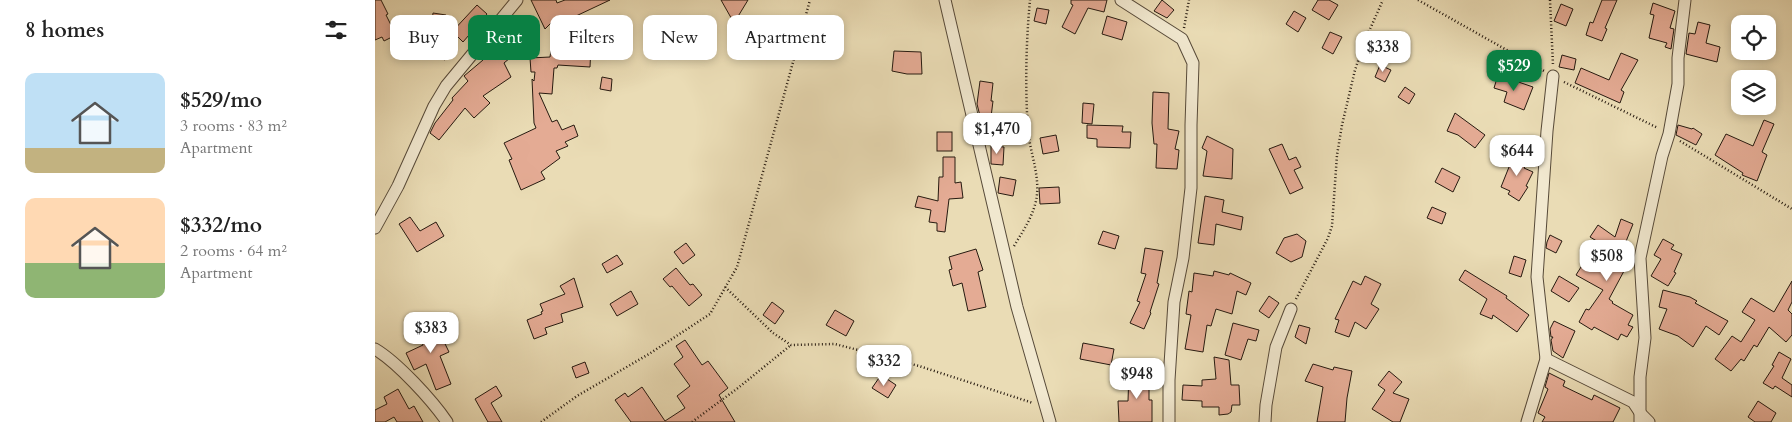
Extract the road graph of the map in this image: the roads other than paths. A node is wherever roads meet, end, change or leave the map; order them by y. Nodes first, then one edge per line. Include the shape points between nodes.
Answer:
1 (517, 0) edge
2 (945, 0) edge
3 (1121, 0) edge
4 (1685, 0) edge
5 (1553, 76) road end
6 (375, 228) edge
7 (1291, 309) road end
8 (375, 349) edge
9 (1546, 359) junction
10 (1643, 419) edge
11 (447, 422) edge
12 (1050, 422) edge
13 (1169, 422) edge
14 (1265, 422) edge
15 (1527, 422) edge

1 - 6 street via 445,86
2 - 12 street via 1017,307
3 - 13 street via 1182,39 1193,63 1191,188 1174,302
4 - 10 street via 1677,58 1678,84 1640,258 1645,338 1640,377
5 - 9 street via 1537,277
7 - 14 street via 1276,348
8 - 11 street via 386,356
9 - 10 street via 1633,402
9 - 15 street

